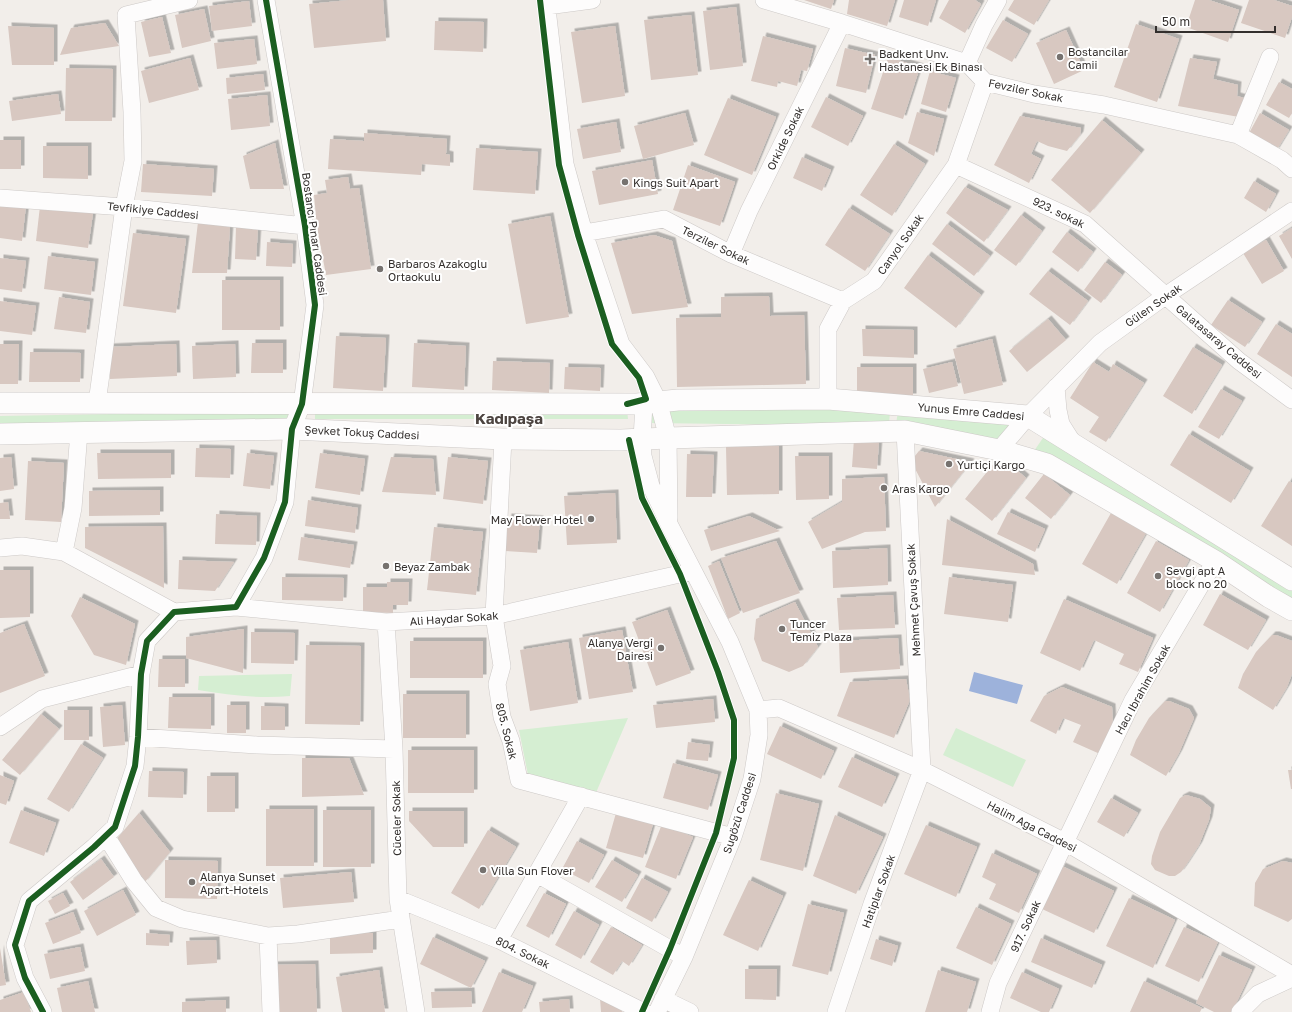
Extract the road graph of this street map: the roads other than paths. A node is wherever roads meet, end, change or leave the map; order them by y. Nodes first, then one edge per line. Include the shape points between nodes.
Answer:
1 (189, 0) edge
2 (266, 0) edge
3 (592, 0) edge
4 (764, 0) edge
5 (998, 0) edge
6 (547, 3) edge
7 (842, 23) junction
8 (1270, 57) dead end
9 (967, 63) junction
10 (985, 82) junction
11 (1238, 134) junction
12 (956, 165) junction
13 (1292, 169) edge
14 (0, 198) edge
15 (124, 207) junction
16 (1292, 211) edge
17 (305, 226) junction
18 (584, 233) junction
19 (731, 254) junction
20 (1165, 296) junction
21 (843, 301) junction
22 (1056, 388) junction
23 (828, 399) junction
24 (1292, 400) edge
25 (0, 403) edge
26 (97, 403) junction
27 (643, 403) junction
28 (302, 404) junction
29 (1028, 416) junction
30 (292, 429) junction
31 (905, 431) junction
32 (79, 432) junction
33 (0, 434) edge
34 (668, 438) junction
35 (503, 439) junction
36 (635, 440) junction
37 (1073, 443) junction
38 (999, 450) junction
39 (669, 524) junction
40 (0, 548) edge
41 (64, 552) junction
42 (1215, 561) junction
43 (693, 571) junction
44 (1292, 580) edge
45 (236, 607) junction
46 (1292, 610) edge
47 (174, 612) junction
48 (494, 616) junction
49 (386, 622) junction
50 (140, 674) junction
51 (758, 710) junction
52 (2, 720) edge
53 (138, 737) junction
54 (394, 749) junction
55 (922, 770) junction
56 (582, 796) junction
57 (106, 836) junction
58 (733, 837) junction
59 (1065, 842) junction
60 (536, 874) junction
61 (398, 899) junction
62 (401, 919) junction
63 (268, 936) junction
64 (499, 940) junction
65 (684, 957) junction
66 (1292, 977) edge
67 (660, 1006) edge
68 (43, 1012) edge
69 (271, 1012) edge
70 (416, 1012) edge
71 (644, 1012) edge
72 (690, 1012) edge
73 (836, 1012) edge
74 (990, 1012) edge
75 (1240, 1012) edge

1 - 15 street via 126,16 133,161
2 - 17 street, Bostancı Pınarı Caddesi
3 - 6 street
4 - 7 street, Fevziler Sokak
5 - 9 street
6 - 18 street via 565,164
7 - 9 street, Fevziler Sokak
7 - 19 street, Orkide Sokak via 749,211
8 - 11 street
9 - 10 street, Fevziler Sokak
10 - 11 street, Fevziler Sokak
10 - 12 street, Canyol Sokak
11 - 13 street, Fevziler Sokak via 1282,160
12 - 20 street, 923. sokak via 1085,224
12 - 21 street, Canyol Sokak via 874,281
14 - 15 street, Tevfikiye Caddesi
15 - 17 street, Tevfikiye Caddesi
15 - 26 street
16 - 20 street, Gülen Sokak
17 - 28 street, Bostancı Pınarı Caddesi via 315,305
18 - 19 street, Terziler Sokak via 664,218
18 - 27 street via 621,344 646,377
19 - 21 street, Terziler Sokak
20 - 22 street, Gülen Sokak via 1100,343
20 - 24 street, Galatasaray Caddesi via 1239,361
21 - 23 street, Canyol Sokak via 828,329
22 - 29 street, Gülen Sokak
22 - 37 street via 1061,424
23 - 27 main road, Yunus Emre Caddesi
23 - 29 main road, Yunus Emre Caddesi
25 - 26 main road
26 - 28 main road
27 - 28 main road
27 - 34 street
27 - 36 street, Sugözü Caddesi
28 - 30 street, Bostancı Pınarı Caddesi
29 - 37 main road, Yunus Emre Caddesi
29 - 38 street, Gülen Sokak
30 - 32 main road, Şevket Tokuş Caddesi
30 - 35 main road, Şevket Tokuş Caddesi
30 - 45 street, Bostancı Pınarı Caddesi via 285,502 264,558
31 - 34 main road
31 - 38 main road
31 - 55 street, Mehmet Çavuş Sokak
32 - 33 main road, Şevket Tokuş Caddesi
32 - 41 street via 73,508
34 - 36 main road
34 - 39 street
35 - 36 main road, Şevket Tokuş Caddesi
35 - 48 street, 805. Sokak
36 - 39 street, Sugözü Caddesi via 643,456 651,486
37 - 44 main road, Yunus Emre Caddesi
38 - 42 main road via 1047,464
39 - 43 street, Sugözü Caddesi
40 - 41 street via 22,546
41 - 47 street
42 - 46 main road
42 - 59 street, Hacı Ibrahim Sokak via 1133,700
43 - 48 street, Ali Haydar Sokak
43 - 51 street, Sugözü Caddesi via 730,642
45 - 47 street
45 - 49 street, Ali Haydar Sokak
47 - 50 street via 147,641
48 - 49 street, Ali Haydar Sokak
48 - 56 street, 805. Sokak via 502,666 497,684 498,691 502,717 519,780
49 - 54 street, Cüceler Sokak
50 - 52 street via 42,698
50 - 53 street
51 - 55 street, Halim Aga Caddesi via 778,708
51 - 58 street, Sugözü Caddesi via 758,735 752,779
53 - 54 street via 257,745
53 - 57 street via 135,766 115,827
54 - 61 street, Cüceler Sokak
55 - 59 street, Halim Aga Caddesi
55 - 73 street, Hatiplar Sokak via 872,904
56 - 58 street, 805. Sokak
56 - 60 street
57 - 63 street via 134,881 156,908 182,919
57 - 68 street via 29,901 15,945 25,978
58 - 65 street, Sugözü Caddesi
59 - 66 street, Halim Aga Caddesi
59 - 74 street, 917. Sokak via 998,983
60 - 64 street
60 - 65 street
61 - 62 street, Cüceler Sokak
61 - 64 street, 804. Sokak
62 - 63 street
62 - 70 street, Cüceler Sokak
63 - 69 street
64 - 71 street, 804. Sokak
65 - 67 street, Sugözü Caddesi
66 - 75 street via 1258,994
67 - 72 street

